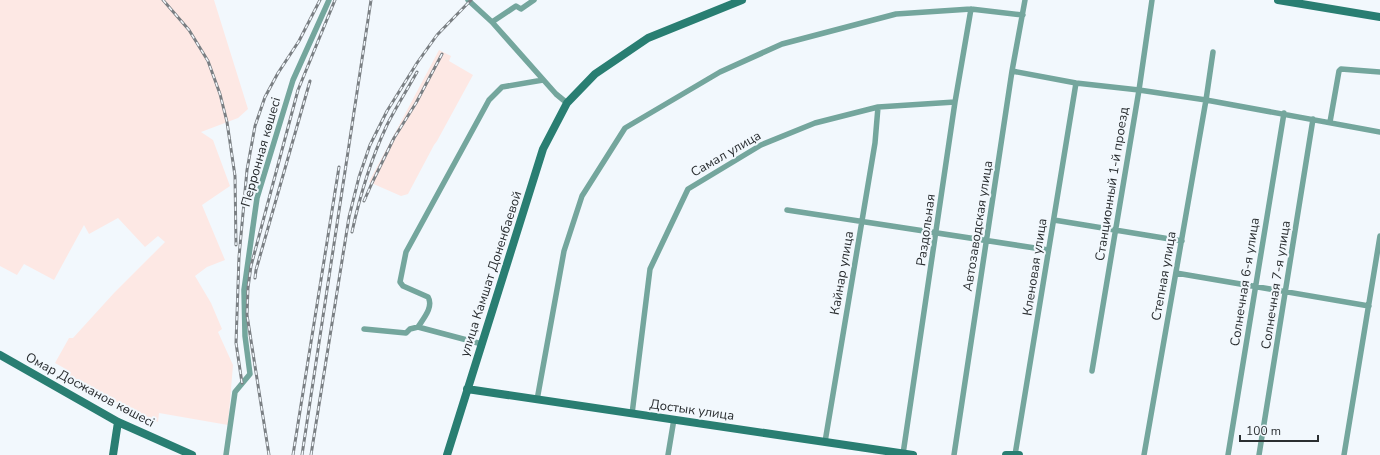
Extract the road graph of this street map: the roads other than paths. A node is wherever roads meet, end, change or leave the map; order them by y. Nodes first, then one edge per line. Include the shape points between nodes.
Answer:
1 (329, 0) edge
2 (468, 0) edge
3 (534, 0) edge
4 (742, 0) edge
5 (1025, 0) edge
6 (1152, 0) edge
7 (1278, 0) edge
8 (971, 9) junction
9 (1022, 15) junction
10 (1380, 16) edge
11 (492, 22) junction
12 (1213, 52) dead end
13 (1012, 71) junction
14 (1380, 72) edge
15 (543, 80) junction
16 (1076, 82) junction
17 (1139, 90) junction
18 (1206, 100) junction
19 (955, 102) junction
20 (567, 103) junction
21 (878, 106) junction
22 (1284, 113) junction
23 (1313, 119) junction
24 (1330, 122) junction
25 (1380, 132) edge
26 (786, 210) dead end
27 (1054, 220) junction
28 (862, 221) junction
29 (1116, 230) junction
30 (937, 233) junction
31 (1380, 236) edge
32 (987, 241) junction
33 (1182, 241) junction
34 (1048, 250) junction
35 (1176, 273) junction
36 (1255, 287) junction
37 (1286, 292) junction
38 (1369, 306) junction
39 (418, 327) junction
40 (364, 329) dead end
41 (482, 344) junction
42 (0, 355) edge
43 (1092, 371) dead end
44 (468, 389) junction
45 (537, 400) junction
46 (632, 414) junction
47 (674, 419) junction
48 (118, 422) junction
49 (825, 442) junction
50 (898, 454) edge
51 (113, 455) edge
52 (192, 455) edge
53 (226, 455) edge
54 (447, 455) edge
55 (668, 455) edge
56 (913, 455) edge
57 (954, 455) edge
58 (1006, 455) edge
59 (1016, 455) edge
60 (1144, 455) edge
61 (1228, 455) edge
62 (1259, 455) edge
63 (1344, 455) edge

1 - 53 street, Перронная көшесі via 293,80 257,198 244,290 245,336 250,374 235,392
2 - 11 street
3 - 11 street via 521,9 516,6
4 - 20 street, улица Камшат Доненбаевой via 648,38 595,74
5 - 9 street, Автозаводская улица
6 - 17 street, Станционный 1-й проезд
7 - 10 street
8 - 9 street
8 - 19 street, Раздольная
8 - 45 street via 896,14 782,44 720,72 625,128 582,196 564,251
9 - 13 street, Автозаводская улица
11 - 15 street
12 - 18 street, Степная улица
13 - 16 street
13 - 32 street, Автозаводская улица
14 - 24 street via 1340,68
15 - 20 street
15 - 39 street via 502,88 489,100 406,252 400,282 430,300 430,308
16 - 17 street
16 - 27 street, Кленовая улица
17 - 18 street
17 - 29 street, Станционный 1-й проезд
18 - 22 street
18 - 33 street, Степная улица
19 - 21 street, Самал улица
19 - 30 street, Раздольная
20 - 41 street, улица Камшат Доненбаевой via 543,149
21 - 28 street, Кайнар улица via 875,143
21 - 46 street, Самал улица via 815,123 761,145 688,189 650,269
22 - 23 street
22 - 36 street, Солнечная 6-я улица
23 - 24 street
23 - 37 street, Солнечная 7-я улица
24 - 25 street
26 - 28 street
27 - 29 street
27 - 34 street, Кленовая улица
28 - 30 street
28 - 49 street, Кайнар улица
29 - 33 street
29 - 43 street, Станционный 1-й проезд
30 - 32 street
30 - 50 street, Раздольная
31 - 38 street
32 - 34 street
32 - 57 street, Автозаводская улица
33 - 35 street, Степная улица
34 - 59 street, Кленовая улица
35 - 36 street
35 - 60 street, Степная улица
36 - 37 street
36 - 61 street, Солнечная 6-я улица
37 - 38 street
37 - 62 street, Солнечная 7-я улица
38 - 63 street
39 - 40 street via 406,333
39 - 41 street
41 - 44 street, улица Камшат Доненбаевой
42 - 48 street, Омар Досжанов көшесі
44 - 45 street, Достык улица
44 - 54 street, улица Камшат Доненбаевой
45 - 46 street, Достык улица
46 - 47 street, Достык улица
47 - 49 street, Достык улица
47 - 55 street
48 - 51 street
48 - 52 street, Омар Досжанов көшесі
49 - 50 street, Достык улица
50 - 56 street, Достык улица
58 - 59 street

